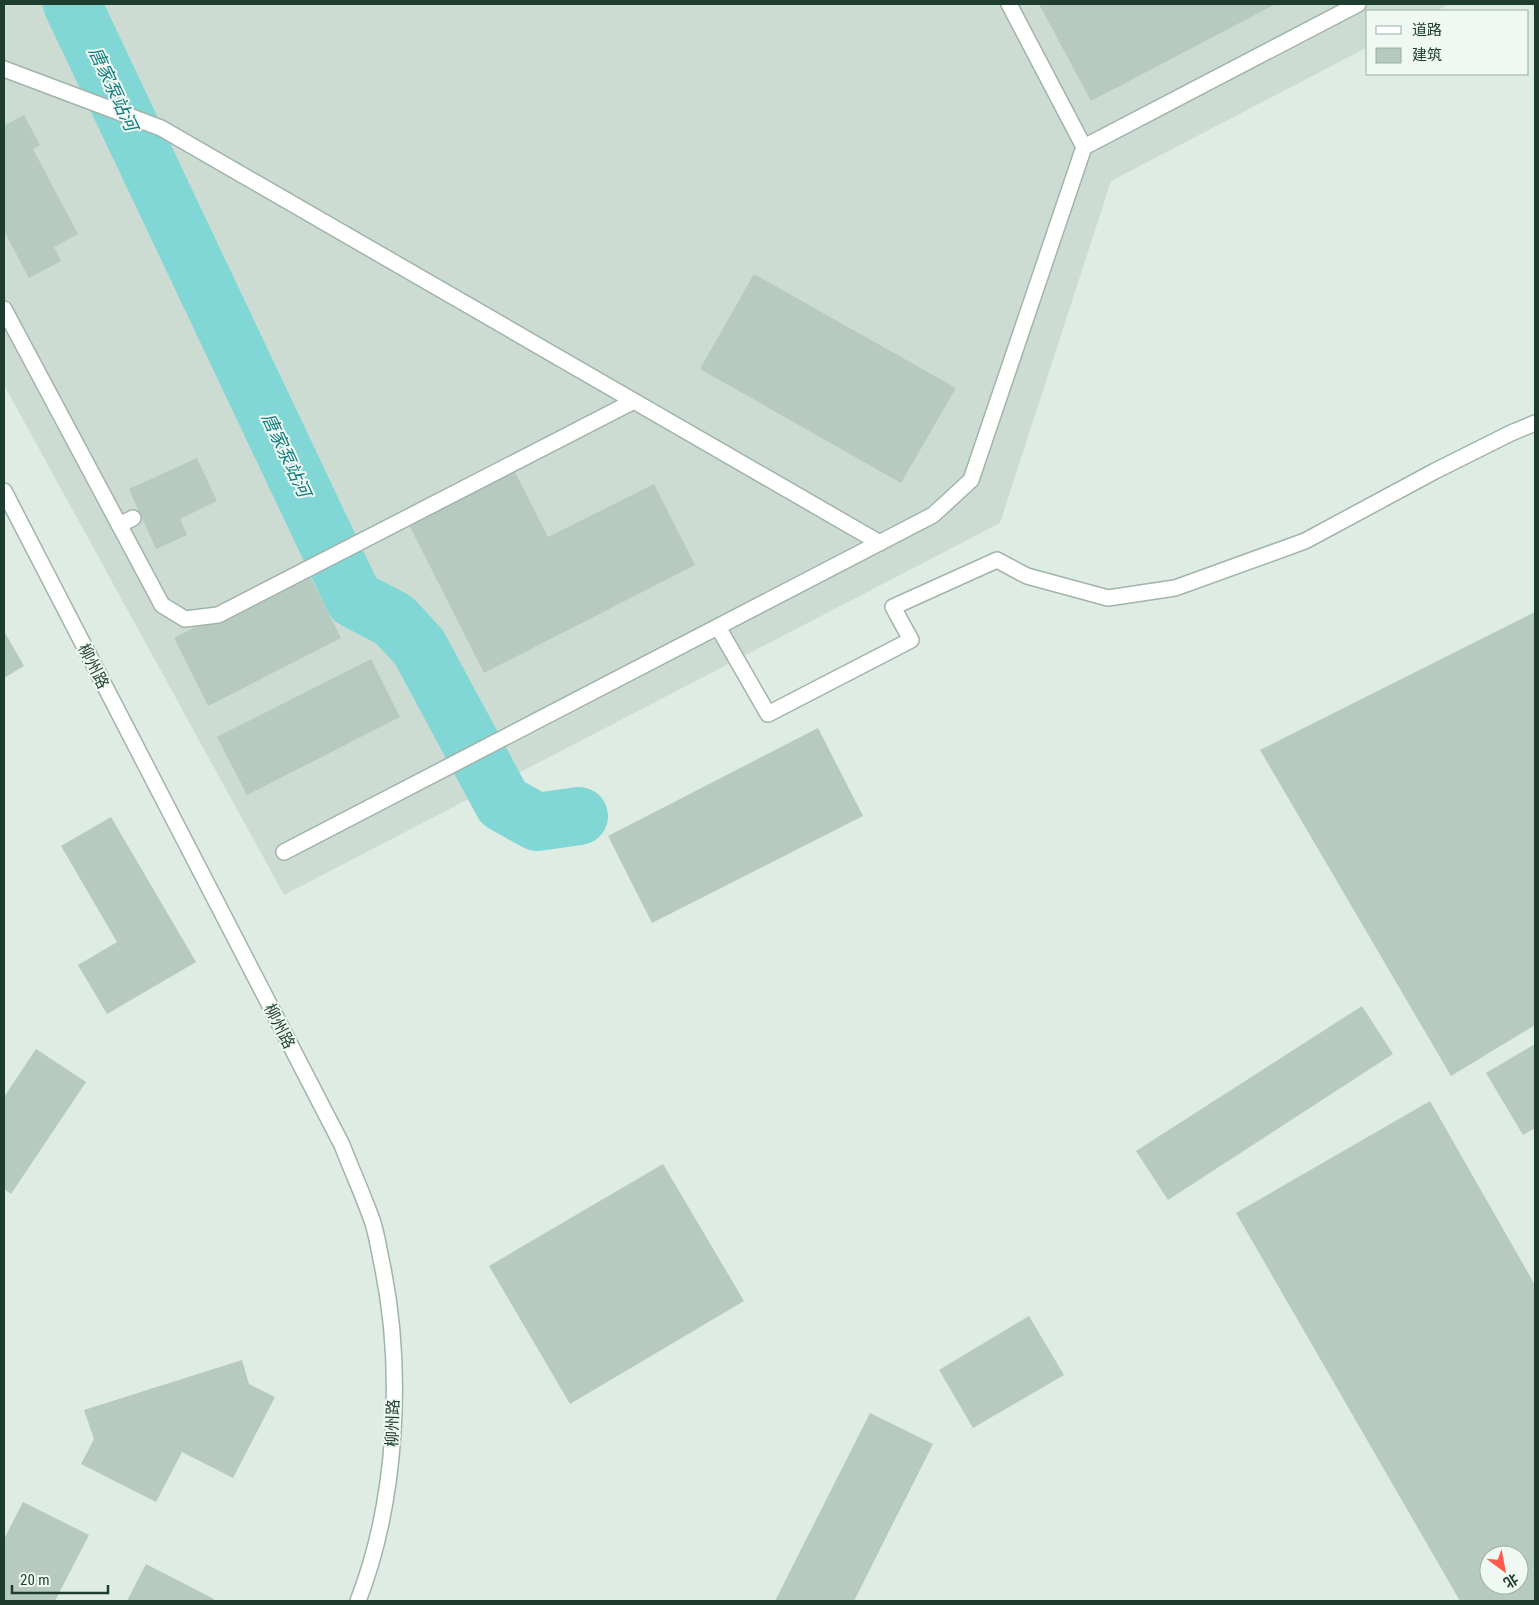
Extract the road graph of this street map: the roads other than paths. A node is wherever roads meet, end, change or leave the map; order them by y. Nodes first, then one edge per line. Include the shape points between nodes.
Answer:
1 (1009, 4) edge
2 (1358, 4) edge
3 (4, 70) edge
4 (1084, 147) junction
5 (4, 308) edge
6 (634, 401) junction
7 (1535, 423) edge
8 (4, 491) edge
9 (133, 518) dead end
10 (119, 525) junction
11 (880, 543) junction
12 (718, 627) junction
13 (284, 852) dead end
14 (358, 1601) edge

1 - 4 street
2 - 4 street
3 - 6 street via 161,128
4 - 11 street via 971,480 933,515
5 - 10 street
6 - 10 street via 218,614 185,619 162,606
6 - 11 street
7 - 12 street via 1435,471 1305,541 1175,588 1108,598 1028,576 997,560 893,607 910,640 768,714
8 - 14 street, 柳州路 via 342,1145 373,1224 388,1293 393,1358 393,1440 382,1521
9 - 10 street
11 - 12 street
12 - 13 street

